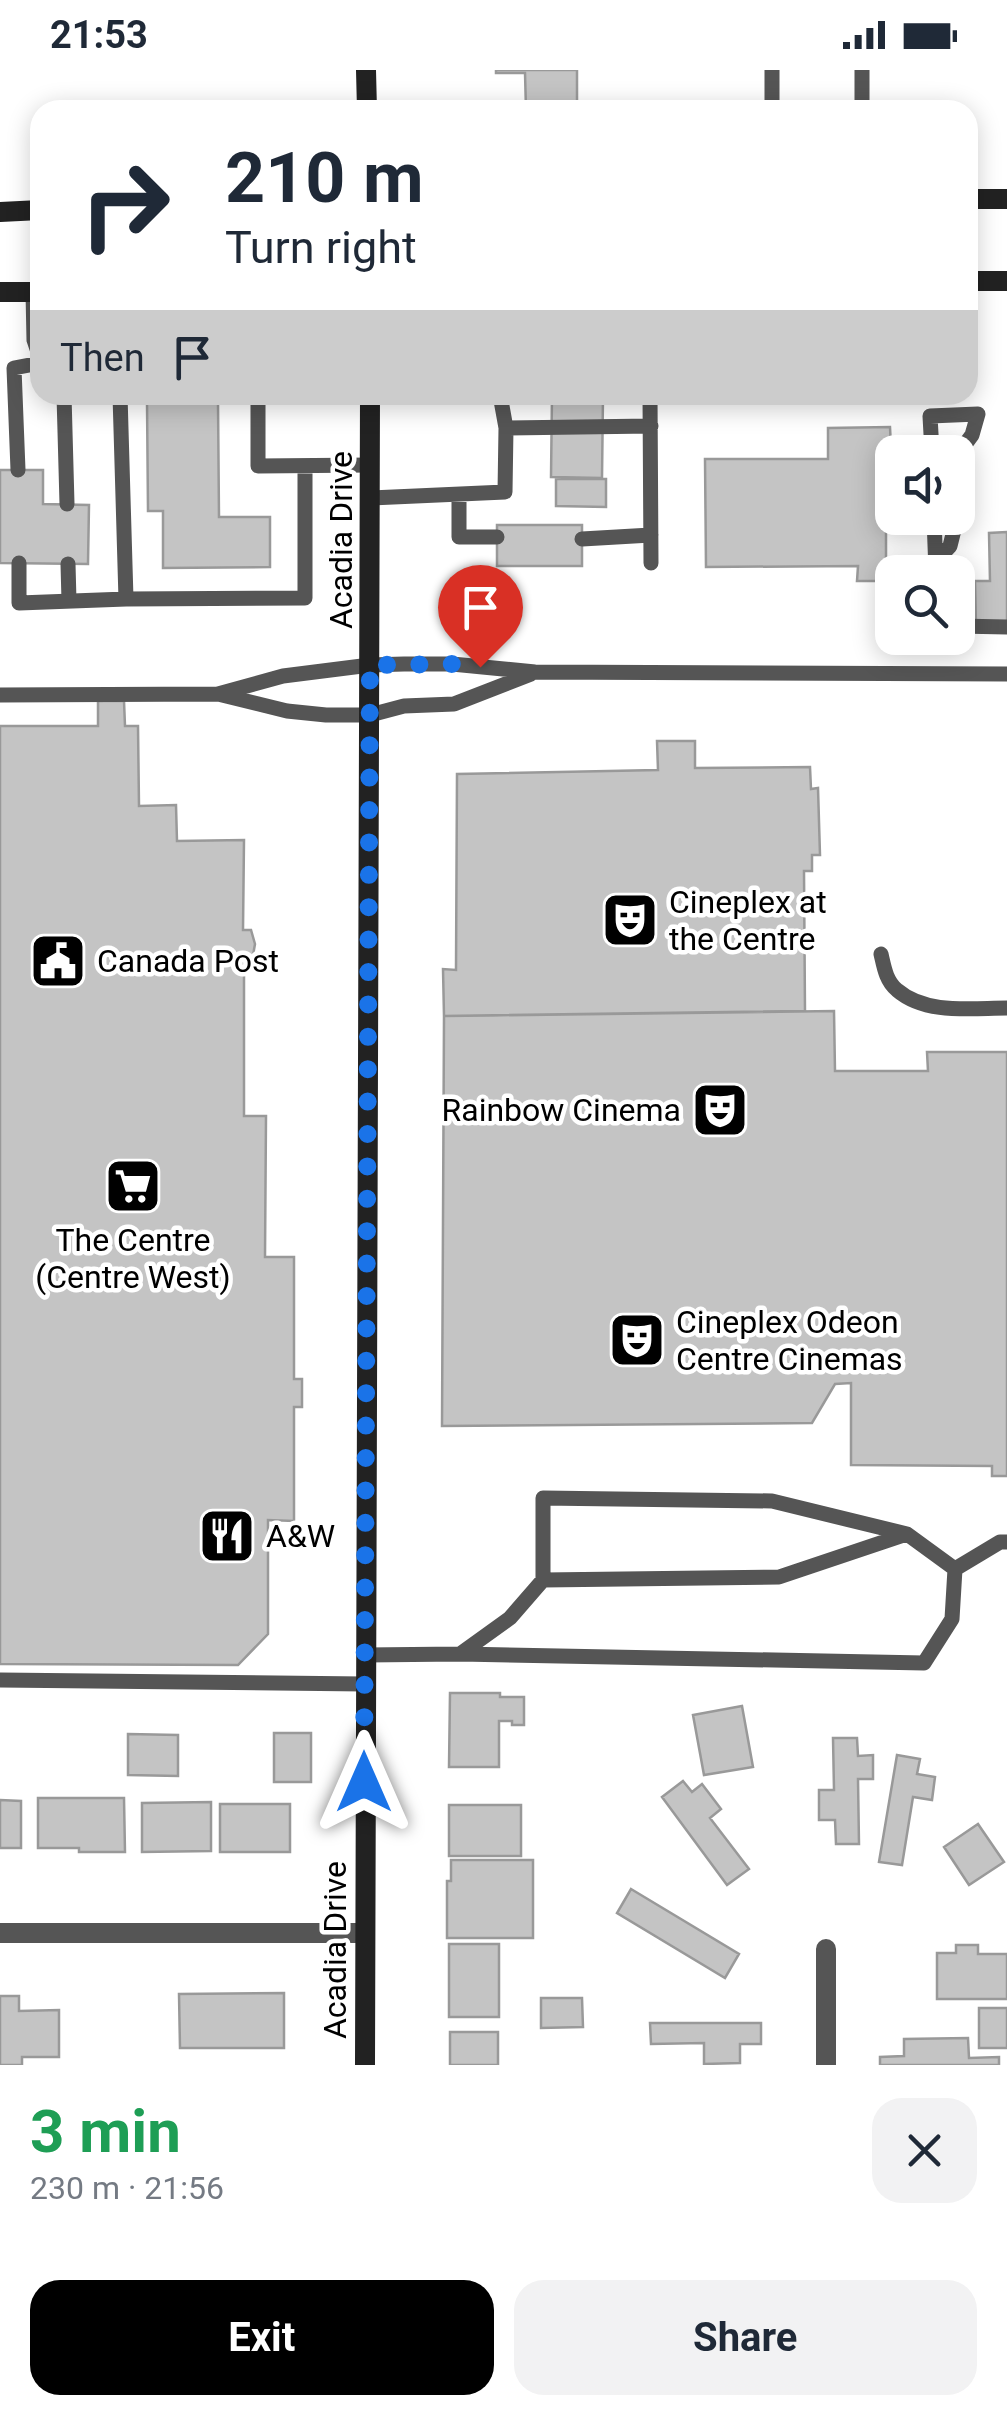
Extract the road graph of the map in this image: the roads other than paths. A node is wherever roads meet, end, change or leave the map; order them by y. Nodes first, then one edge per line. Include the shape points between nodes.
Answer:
1 (366, 70) edge
2 (772, 70) edge
3 (862, 70) edge
4 (368, 100) edge
5 (772, 100) edge
6 (862, 100) edge
7 (978, 199) edge
8 (1007, 199) edge
9 (30, 210) edge
10 (0, 212) edge
11 (0, 292) edge
12 (30, 292) edge
13 (30, 363) edge
14 (64, 405) edge
15 (120, 405) edge
16 (258, 405) edge
17 (370, 405) edge
18 (502, 405) edge
19 (650, 405) edge
20 (651, 426) junction
21 (506, 428) junction
22 (931, 435) edge
23 (972, 435) edge
24 (372, 465) junction
25 (305, 466) junction
26 (18, 470) dead end
27 (459, 495) junction
28 (371, 498) junction
29 (67, 504) dead end
30 (651, 535) junction
31 (497, 537) dead end
32 (582, 538) dead end
33 (651, 563) dead end
34 (19, 564) dead end
35 (68, 564) dead end
36 (126, 599) junction
37 (69, 601) junction
38 (975, 626) edge
39 (1007, 627) edge
40 (370, 665) junction
41 (535, 672) junction
42 (1007, 674) edge
43 (218, 694) junction
44 (0, 696) edge
45 (370, 714) junction
46 (881, 954) dead end
47 (1007, 1008) edge
48 (907, 1534) junction
49 (1007, 1542) edge
50 (956, 1569) junction
51 (543, 1580) junction
52 (460, 1654) junction
53 (365, 1655) junction
54 (0, 1680) edge
55 (364, 1684) junction
56 (0, 1933) edge
57 (365, 1933) junction
58 (826, 1949) dead end
59 (365, 2065) edge
60 (826, 2065) edge

1 - 4 street
2 - 5 lane
3 - 6 lane
7 - 8 street
9 - 10 street
11 - 12 street
13 - 26 lane via 14,368
14 - 29 lane
15 - 36 lane
16 - 25 lane via 258,466
17 - 24 street, Acadia Drive
18 - 21 lane
19 - 20 lane
20 - 21 lane
20 - 30 lane
21 - 27 lane via 505,492
22 - 23 lane via 930,416 978,414
24 - 25 lane
24 - 28 street, Acadia Drive
25 - 36 lane via 305,598
27 - 28 lane
27 - 31 lane via 459,537
28 - 40 street, Acadia Drive
30 - 32 lane
30 - 33 lane
34 - 37 lane via 19,603
35 - 37 lane
36 - 37 lane
38 - 39 lane
40 - 41 lane
40 - 43 lane via 284,676
40 - 45 street, Acadia Drive
41 - 42 lane
41 - 45 lane via 454,704
43 - 44 lane
43 - 45 lane via 287,711
45 - 53 street, Acadia Drive
46 - 47 lane via 895,990 919,1002
48 - 50 lane
48 - 51 lane via 779,1577
48 - 51 lane via 772,1501 543,1498
49 - 50 lane
50 - 52 lane via 952,1619 924,1662
51 - 52 lane via 510,1618
52 - 53 lane
53 - 55 street, Acadia Drive
54 - 55 lane
55 - 57 street, Acadia Drive
56 - 57 street
57 - 59 street, Acadia Drive
58 - 60 street

